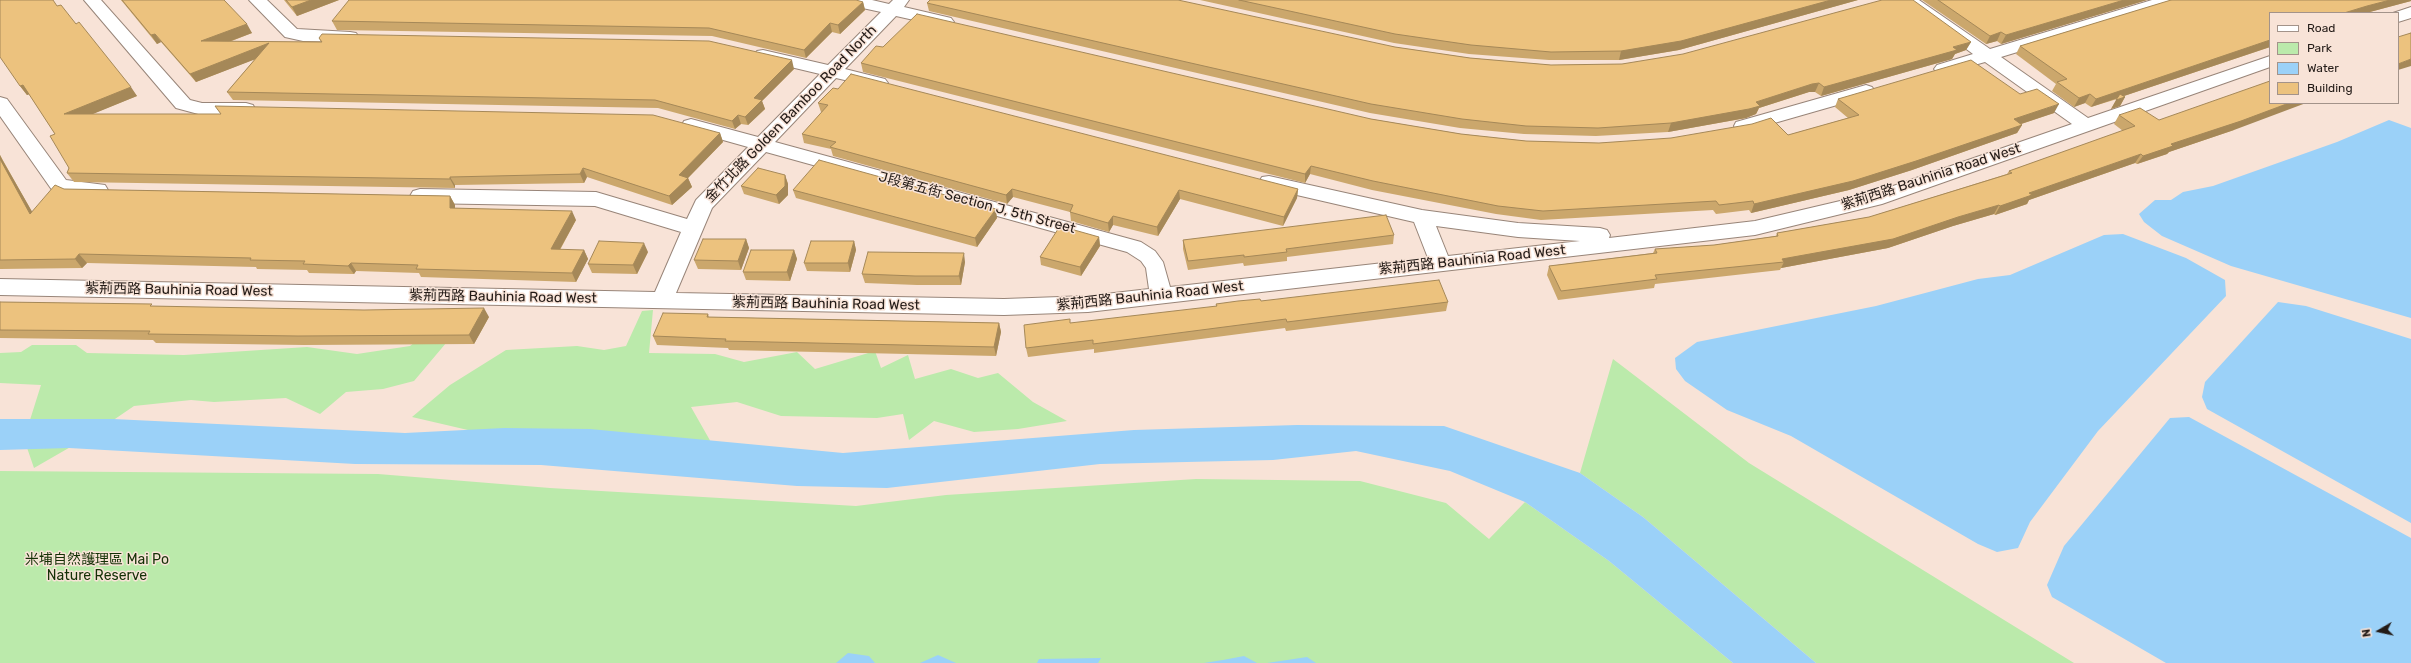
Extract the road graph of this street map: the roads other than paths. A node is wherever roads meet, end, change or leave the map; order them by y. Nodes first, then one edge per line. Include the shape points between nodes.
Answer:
1 (92, 0) edge
2 (257, 0) edge
3 (850, 0) edge
4 (1908, 0) edge
5 (2170, 0) edge
6 (897, 5) edge
7 (2411, 12) edge
8 (2399, 17) edge
9 (961, 26) edge
10 (365, 38) edge
11 (750, 52) edge
12 (1988, 56) junction
13 (2269, 61) edge
14 (833, 71) junction
15 (1928, 73) edge
16 (1883, 86) edge
17 (894, 87) edge
18 (0, 103) edge
19 (265, 110) edge
20 (673, 120) edge
21 (2086, 125) junction
22 (1727, 129) edge
23 (762, 144) junction
24 (1249, 177) edge
25 (119, 191) edge
26 (405, 196) edge
27 (1422, 217) junction
28 (693, 228) junction
29 (1653, 239) junction
30 (1441, 264) junction
31 (0, 287) edge
32 (1161, 296) junction
33 (662, 300) junction

1 - 19 street via 183,104 202,108
2 - 10 street via 288,30 297,35
3 - 6 street
4 - 12 street
5 - 12 street
6 - 9 street
6 - 14 street, 金竹北路 Golden Bamboo Road North
7 - 8 street
11 - 14 street
12 - 15 street
12 - 21 street
13 - 21 street, 紫荊西路 Bauhinia Road West
14 - 17 street
14 - 23 street, 金竹北路 Golden Bamboo Road North
16 - 22 street via 1748,126
18 - 25 street via 59,185 71,189
20 - 23 street, J段第五街 Section J, 5th Street
21 - 29 street, 紫荊西路 Bauhinia Road West via 1874,199 1756,228
23 - 28 street, 金竹北路 Golden Bamboo Road North via 703,205
23 - 32 street, J段第五街 Section J, 5th Street via 1134,247 1148,256 1156,267
24 - 27 street via 1326,197
26 - 28 street via 596,199
27 - 29 street via 1518,230
27 - 30 street
28 - 33 street, 金竹北路 Golden Bamboo Road North
29 - 30 street, 紫荊西路 Bauhinia Road West
30 - 32 street, 紫荊西路 Bauhinia Road West
31 - 33 street, 紫荊西路 Bauhinia Road West
32 - 33 street, 紫荊西路 Bauhinia Road West via 1032,308

